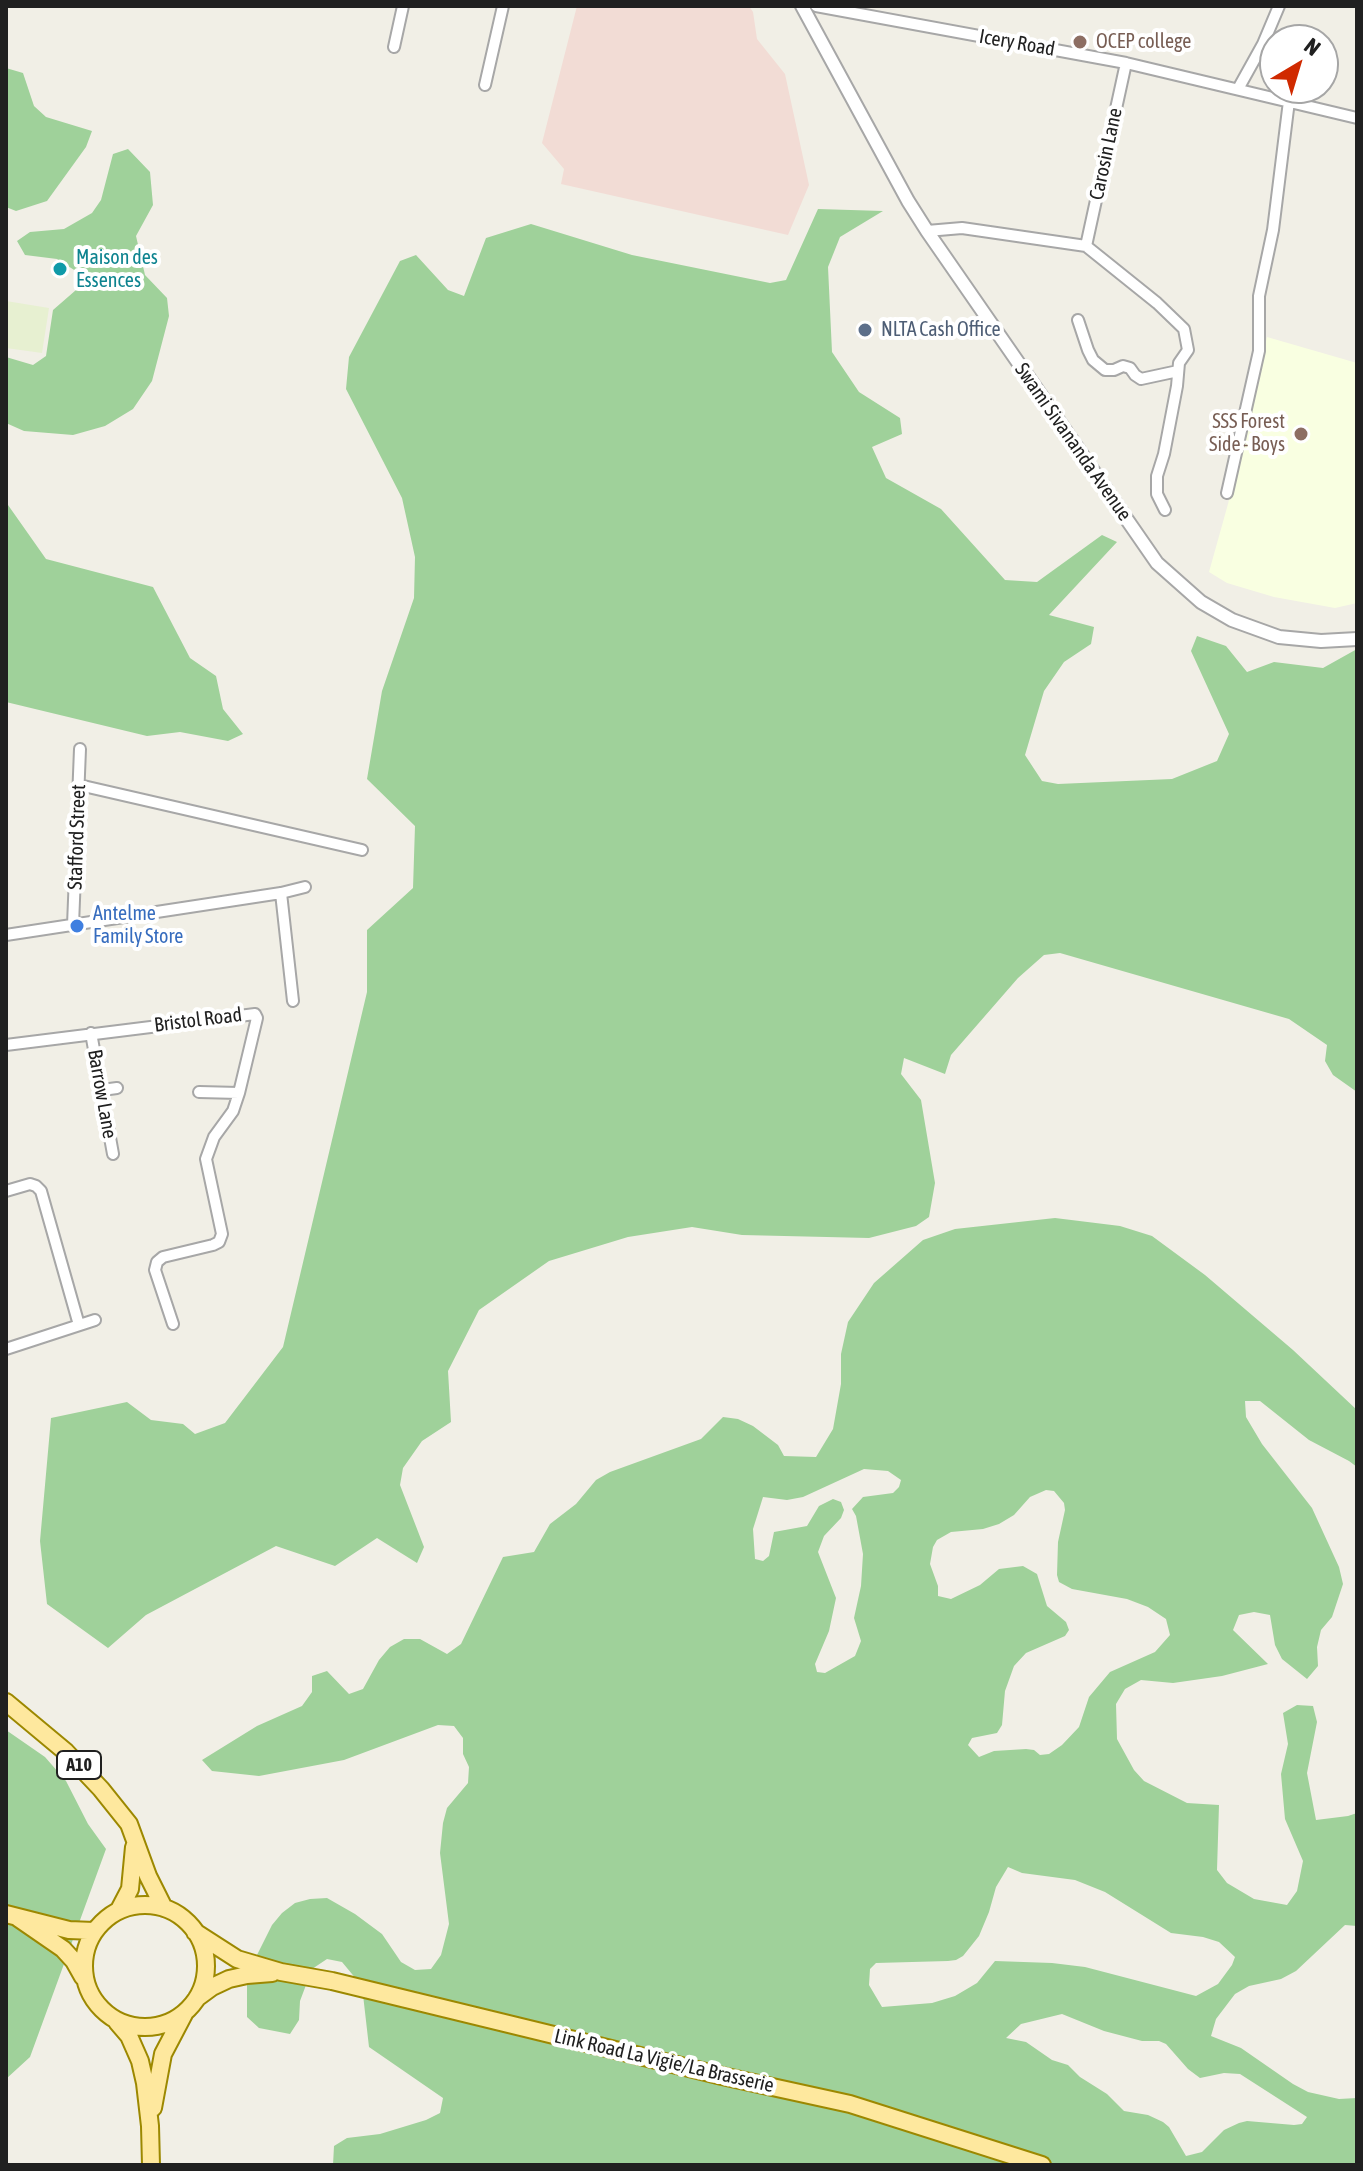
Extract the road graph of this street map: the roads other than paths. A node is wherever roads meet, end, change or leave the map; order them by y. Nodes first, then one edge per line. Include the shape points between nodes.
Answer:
1 (403, 6) edge
2 (503, 6) edge
3 (802, 6) edge
4 (816, 6) edge
5 (1279, 6) edge
6 (394, 47) dead end
7 (1126, 63) junction
8 (485, 85) dead end
9 (1238, 89) junction
10 (1259, 94) edge
11 (1289, 104) edge
12 (1301, 104) edge
13 (1357, 118) edge
14 (927, 231) junction
15 (1086, 246) junction
16 (1078, 320) dead end
17 (1178, 371) junction
18 (1227, 493) dead end
19 (1165, 510) dead end
20 (1357, 639) edge
21 (80, 749) dead end
22 (79, 785) junction
23 (362, 850) dead end
24 (305, 887) dead end
25 (281, 893) junction
26 (73, 925) junction
27 (6, 935) edge
28 (293, 1001) dead end
29 (91, 1033) junction
30 (6, 1045) edge
31 (117, 1088) dead end
32 (102, 1090) junction
33 (199, 1092) dead end
34 (239, 1093) junction
35 (113, 1154) dead end
36 (6, 1191) edge
37 (95, 1320) dead end
38 (173, 1324) dead end
39 (79, 1325) junction
40 (7, 1346) edge
41 (6, 1702) edge
42 (135, 1842) junction
43 (164, 1908) junction
44 (119, 1910) junction
45 (12, 1916) edge
46 (94, 1931) junction
47 (195, 1932) junction
48 (281, 1972) junction
49 (86, 1982) junction
50 (197, 1998) junction
51 (185, 2013) junction
52 (115, 2020) junction
53 (150, 2126) junction
54 (151, 2165) edge
55 (1042, 2165) edge

1 - 6 street
2 - 8 street
3 - 14 street, Swami Sivananda Avenue
4 - 7 street, Icery Road
5 - 9 street
7 - 9 street, Icery Road
7 - 15 street, Carosin Lane
9 - 10 street, Icery Road
11 - 18 street via 1259,296 1259,351
12 - 13 street, Icery Road
14 - 15 street via 962,228
14 - 20 street, Swami Sivananda Avenue via 1157,563 1201,602 1232,620 1279,637
15 - 17 street via 1184,329 1188,350
16 - 17 street via 1093,360 1105,370 1123,366 1141,379
17 - 19 street via 1157,476 1157,494
21 - 22 street, Stafford Street
22 - 23 street
22 - 26 street, Stafford Street
24 - 25 street
25 - 26 street
25 - 28 street
26 - 27 street
29 - 30 street, Bristol Road
29 - 32 street, Barrow Lane
29 - 34 street, Bristol Road via 255,1014
31 - 32 street
32 - 35 street, Barrow Lane
33 - 34 street
34 - 38 street, Bristol Road via 206,1159 222,1234 219,1242 157,1262
36 - 39 street via 30,1184 41,1191
37 - 39 street
39 - 40 street
41 - 42 main road, A10 via 101,1789 129,1824
42 - 43 main road
42 - 44 main road via 130,1889
43 - 44 main road via 134,1905
43 - 47 main road
44 - 46 main road
45 - 46 main road
45 - 49 main road via 63,1949
46 - 49 main road via 84,1956
47 - 48 main road via 237,1959
47 - 50 main road via 206,1958
48 - 50 main road via 229,1979
48 - 55 main road, Link Road La Vigie/La Brasserie via 850,2104
49 - 52 main road via 97,2004
50 - 51 main road
51 - 52 main road via 158,2026
51 - 53 main road via 163,2054
52 - 53 main road via 140,2061
53 - 54 main road

